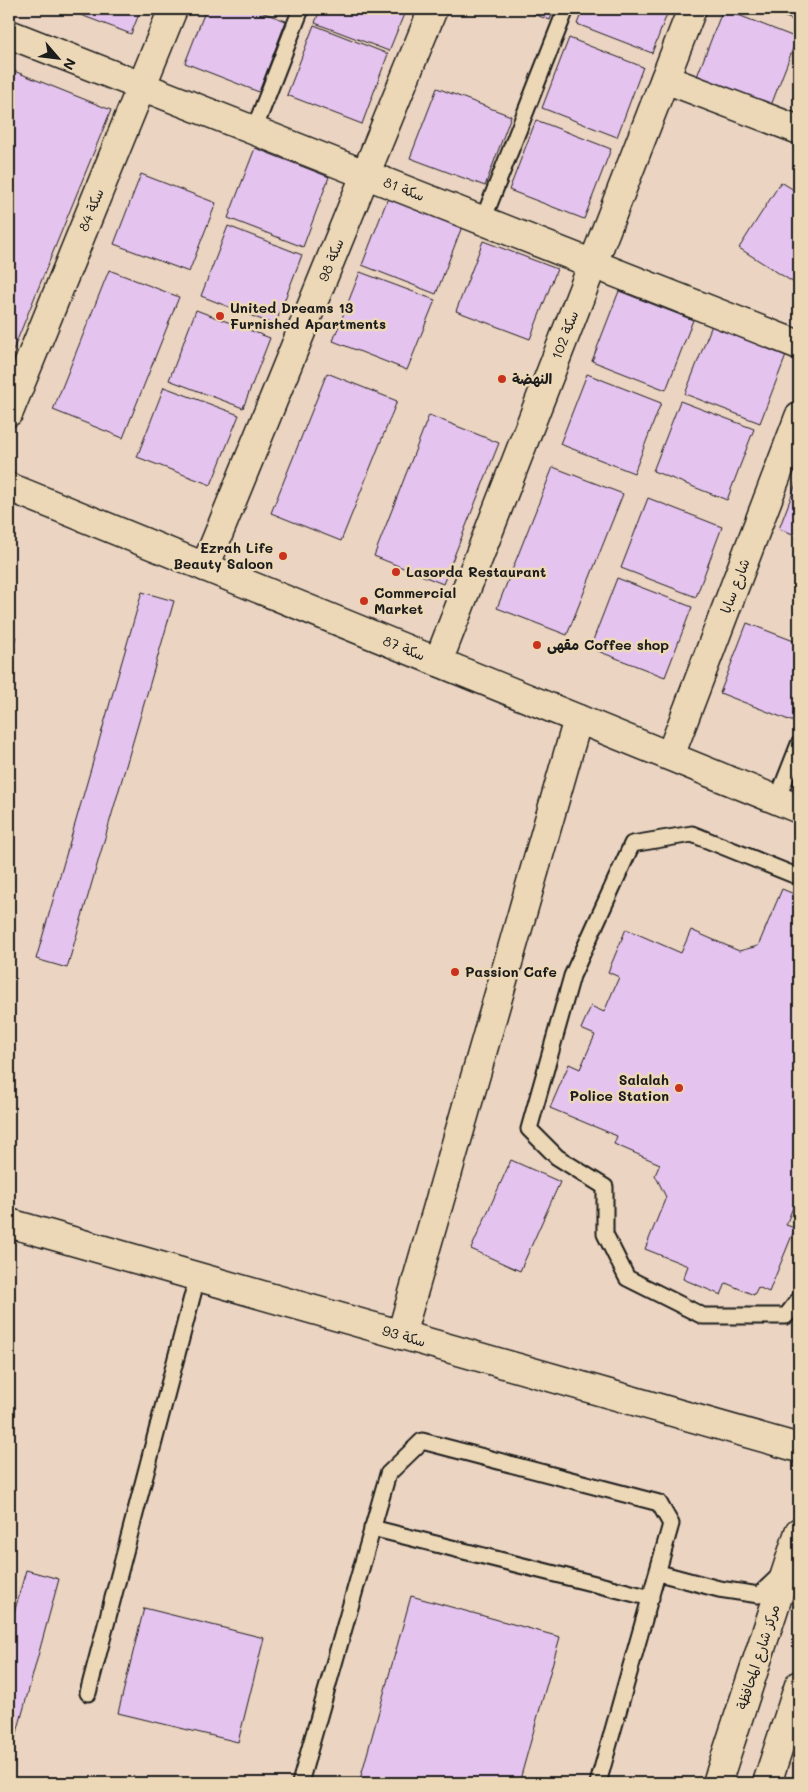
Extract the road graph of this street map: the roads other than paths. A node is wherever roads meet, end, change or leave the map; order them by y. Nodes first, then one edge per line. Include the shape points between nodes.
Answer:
1 (173, 9) edge
2 (301, 9) edge
3 (433, 9) edge
4 (566, 9) edge
5 (692, 9) edge
6 (9, 34) edge
7 (665, 79) junction
8 (141, 86) junction
9 (254, 130) junction
10 (799, 130) edge
11 (366, 174) junction
12 (483, 220) junction
13 (593, 264) junction
14 (799, 345) edge
15 (9, 412) edge
16 (799, 417) edge
17 (9, 487) edge
18 (206, 567) junction
19 (438, 662) junction
20 (578, 719) junction
21 (799, 744) edge
22 (670, 756) junction
23 (788, 804) edge
24 (799, 877) edge
25 (9, 1223) edge
26 (197, 1278) junction
27 (799, 1299) edge
28 (401, 1335) junction
29 (799, 1448) edge
30 (372, 1528) junction
31 (799, 1532) edge
32 (788, 1568) junction
33 (659, 1573) junction
34 (651, 1598) junction
35 (799, 1685) edge
36 (88, 1693) dead end
37 (300, 1783) edge
38 (598, 1783) edge
39 (717, 1783) edge
40 (766, 1783) edge

1 - 8 street, سكة 84
2 - 9 lane
3 - 11 street, سكة 98
4 - 12 lane
5 - 7 street, سكة 102
6 - 8 street, سكة 81
7 - 10 street
7 - 13 street, سكة 102
8 - 9 street, سكة 81
8 - 15 street, سكة 84
9 - 11 street, سكة 81
11 - 12 street, سكة 81
11 - 18 street, سكة 98
12 - 13 street, سكة 81
13 - 14 street, سكة 81
13 - 19 street, سكة 102
16 - 22 street, شارع سابا
17 - 18 street, سكة 87
18 - 19 street, سكة 87
19 - 20 street, سكة 87
20 - 22 street, سكة 87
20 - 28 street
21 - 23 lane
22 - 23 street, سكة 87
24 - 27 lane via 692,834 632,844 572,976 529,1129 557,1157 605,1187 605,1234 627,1278 703,1316 786,1316
25 - 26 street, سكة 93
26 - 28 street, سكة 93
26 - 36 lane
28 - 29 street, سكة 93
30 - 33 lane via 388,1474 422,1441 659,1503 672,1524
30 - 34 lane
30 - 37 lane
31 - 32 street, مركز شارع المحافظة
32 - 33 lane via 759,1595 719,1589
32 - 39 street, مركز شارع المحافظة
33 - 34 lane
34 - 38 lane
35 - 40 street

